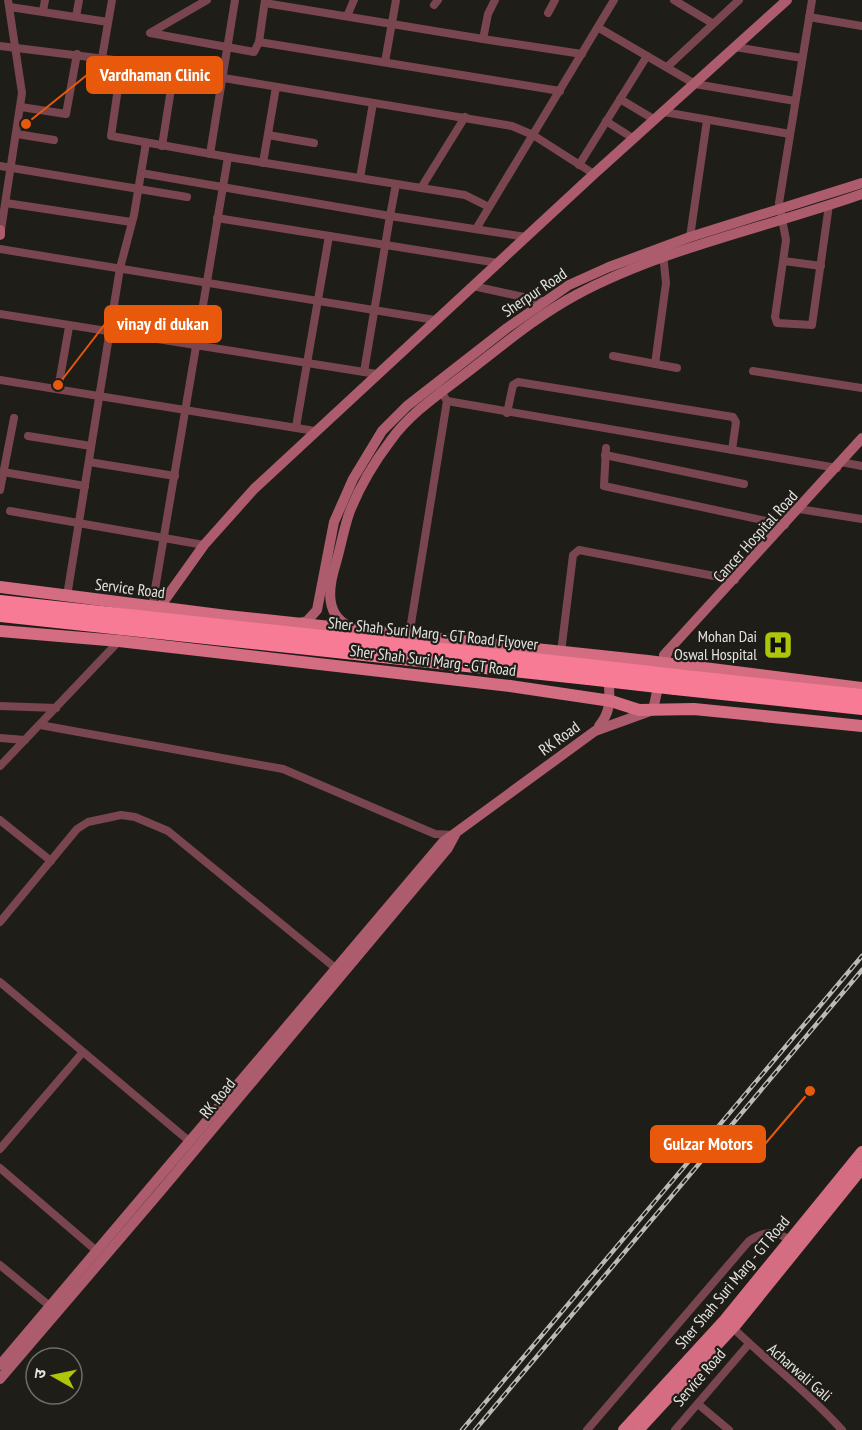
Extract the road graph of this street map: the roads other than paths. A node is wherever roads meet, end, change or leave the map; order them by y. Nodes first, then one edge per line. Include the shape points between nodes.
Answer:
1 (45, 0) edge
2 (79, 0) edge
3 (112, 0) edge
4 (207, 0) edge
5 (235, 0) edge
6 (354, 0) edge
7 (396, 0) edge
8 (495, 0) edge
9 (555, 0) edge
10 (614, 0) edge
11 (674, 0) edge
12 (739, 0) edge
13 (787, 0) edge
14 (812, 0) edge
15 (265, 2) edge
16 (9, 3) edge
17 (687, 3) edge
18 (43, 11) junction
19 (548, 13) dead end
20 (347, 16) junction
21 (76, 17) junction
22 (809, 17) junction
23 (108, 22) junction
24 (390, 23) junction
25 (712, 23) junction
26 (862, 26) edge
27 (599, 28) junction
28 (483, 39) junction
29 (259, 42) junction
30 (0, 46) edge
31 (15, 46) junction
32 (227, 47) junction
33 (735, 47) junction
34 (77, 54) junction
35 (582, 54) junction
36 (647, 56) junction
37 (102, 58) junction
38 (802, 58) junction
39 (122, 62) junction
40 (385, 63) junction
41 (667, 67) junction
42 (174, 70) junction
43 (223, 78) junction
44 (695, 84) junction
45 (276, 87) junction
46 (560, 91) junction
47 (620, 99) junction
48 (795, 101) junction
49 (373, 104) junction
50 (21, 107) junction
51 (663, 112) junction
52 (465, 117) junction
53 (655, 120) junction
54 (707, 120) junction
55 (606, 121) junction
56 (17, 134) junction
57 (790, 134) junction
58 (268, 135) junction
59 (533, 135) junction
60 (634, 139) junction
61 (54, 140) dead end
62 (146, 143) junction
63 (314, 143) dead end
64 (162, 146) junction
65 (210, 154) junction
66 (228, 157) junction
67 (263, 163) junction
68 (0, 165) edge
69 (579, 165) junction
70 (11, 167) junction
71 (141, 173) junction
72 (594, 174) junction
73 (360, 178) junction
74 (862, 183) edge
75 (396, 184) junction
76 (223, 186) junction
77 (421, 188) junction
78 (138, 189) junction
79 (862, 194) edge
80 (187, 197) dead end
81 (6, 202) junction
82 (829, 206) junction
83 (489, 207) junction
84 (782, 214) junction
85 (390, 216) junction
86 (217, 218) junction
87 (131, 222) junction
88 (476, 228) junction
89 (0, 232) edge
90 (328, 236) junction
91 (526, 237) junction
92 (698, 239) junction
93 (386, 246) junction
94 (662, 247) junction
95 (0, 249) edge
96 (664, 258) junction
97 (784, 261) junction
98 (498, 263) junction
99 (821, 266) junction
100 (120, 268) junction
101 (206, 281) junction
102 (473, 286) junction
103 (317, 300) junction
104 (542, 301) junction
105 (531, 309) junction
106 (375, 310) junction
107 (0, 314) edge
108 (538, 319) junction
109 (435, 320) junction
110 (69, 327) junction
111 (109, 333) junction
112 (195, 347) junction
113 (613, 356) dead end
114 (307, 364) junction
115 (655, 364) junction
116 (676, 368) dead end
117 (753, 371) dead end
118 (364, 372) junction
119 (377, 374) junction
120 (0, 380) edge
121 (862, 388) edge
122 (58, 389) junction
123 (442, 392) junction
124 (99, 396) junction
125 (185, 410) junction
126 (507, 413) junction
127 (14, 418) dead end
128 (296, 428) junction
129 (315, 431) junction
130 (28, 436) dead end
131 (862, 438) edge
132 (91, 446) junction
133 (732, 450) junction
134 (89, 462) junction
135 (839, 465) junction
136 (862, 466) edge
137 (3, 472) junction
138 (175, 476) junction
139 (744, 484) dead end
140 (85, 486) junction
141 (0, 490) edge
142 (799, 509) junction
143 (10, 511) dead end
144 (862, 519) edge
145 (80, 523) junction
146 (785, 525) junction
147 (164, 538) junction
148 (204, 545) junction
149 (326, 556) junction
150 (338, 558) junction
151 (735, 580) junction
152 (0, 587) edge
153 (67, 596) junction
154 (0, 602) edge
155 (155, 607) junction
156 (0, 615) edge
157 (256, 620) joint
158 (295, 623) junction
159 (356, 629) junction
160 (0, 631) edge
161 (409, 636) junction
162 (119, 641) junction
163 (668, 651) junction
164 (561, 652) junction
165 (625, 659) junction
166 (648, 661) junction
167 (663, 664) junction
168 (590, 667) junction
169 (676, 682) junction
170 (862, 688) edge
171 (580, 696) junction
172 (862, 696) edge
173 (611, 701) junction
174 (0, 706) edge
175 (56, 708) junction
176 (862, 708) edge
177 (653, 710) junction
178 (40, 725) junction
179 (862, 726) edge
180 (594, 731) junction
181 (0, 738) edge
182 (25, 740) junction
183 (0, 766) edge
184 (0, 820) edge
185 (455, 835) junction
186 (51, 861) junction
187 (0, 922) edge
188 (339, 970) junction
189 (0, 982) edge
190 (82, 1052) junction
191 (189, 1141) junction
192 (0, 1149) edge
193 (862, 1152) edge
194 (0, 1168) edge
195 (862, 1168) edge
196 (790, 1240) junction
197 (101, 1254) junction
198 (0, 1265) edge
199 (54, 1309) junction
200 (732, 1328) junction
201 (748, 1345) junction
202 (0, 1365) edge
203 (0, 1379) edge
204 (698, 1404) junction
205 (587, 1430) edge
206 (624, 1430) edge
207 (638, 1430) edge
208 (675, 1430) edge
209 (729, 1430) edge
210 (842, 1430) edge

1 - 18 street
2 - 21 street
3 - 23 street
4 - 32 street via 150,33
5 - 32 street
6 - 20 street
7 - 24 street
8 - 28 street
9 - 19 street
10 - 27 street
11 - 17 street
12 - 25 street
13 - 33 street
14 - 22 street
15 - 20 street
15 - 29 street
16 - 18 street
16 - 31 street
17 - 25 street
18 - 21 street
20 - 24 street
21 - 23 street
22 - 26 street
22 - 38 street
23 - 37 street
24 - 28 street
24 - 40 street
25 - 41 street
27 - 35 street
27 - 36 street
28 - 35 street
29 - 32 street via 254,52
29 - 40 street
30 - 31 street
31 - 34 street
31 - 50 street via 22,86
32 - 43 street
33 - 38 street
33 - 44 street
34 - 37 street
34 - 50 street via 66,114
35 - 46 street
36 - 41 street
36 - 47 street
37 - 39 street
38 - 48 street
39 - 42 street
39 - 62 street via 110,134
40 - 46 street
41 - 44 street
42 - 43 street
42 - 64 street
43 - 45 street
43 - 65 street
44 - 48 street
44 - 51 street
45 - 49 street
45 - 58 street
46 - 59 street
47 - 53 street
47 - 55 street
48 - 57 street
49 - 52 street
49 - 73 street
50 - 56 street
51 - 53 street
51 - 54 street
52 - 59 street via 512,126
52 - 77 street
53 - 60 street
54 - 57 street
54 - 92 street
55 - 60 street
55 - 69 street
56 - 61 street
56 - 70 street
57 - 84 street via 779,203
58 - 63 street
58 - 67 street
59 - 69 street
59 - 83 street
60 - 72 street
62 - 64 street
62 - 71 street
64 - 65 street
65 - 66 street
66 - 67 street
66 - 76 street
67 - 73 street
68 - 70 street
69 - 72 street
70 - 78 street
70 - 81 street
71 - 76 street
71 - 78 street
72 - 91 street
73 - 75 street
74 - 84 street, Sherpur Road
75 - 77 street
75 - 85 street
76 - 85 street
76 - 86 street
77 - 83 street via 465,195
78 - 80 street
78 - 87 street
79 - 82 street, Sherpur Road
81 - 87 street
81 - 89 street
82 - 84 street, Sherpur Road
82 - 99 street
83 - 88 street
84 - 92 street, Sherpur Road
84 - 97 street
85 - 88 street
85 - 93 street
86 - 90 street
86 - 101 street
87 - 100 street
88 - 91 street
90 - 93 street
90 - 103 street
91 - 98 street
92 - 94 street, Sherpur Road
92 - 96 street, Sherpur Road
93 - 98 street
93 - 106 street
94 - 96 street
94 - 104 street, Sherpur Road via 588,276
95 - 100 street
96 - 108 street, Sherpur Road via 588,289
96 - 115 street via 666,283
97 - 99 street
97 - 99 street via 775,317 780,324 812,325
98 - 102 street
100 - 101 street
100 - 111 street
101 - 103 street
101 - 112 street
102 - 104 street
102 - 109 street
103 - 106 street
103 - 114 street
104 - 105 street, Sherpur Road
105 - 108 street
105 - 123 street, Sherpur Road
106 - 109 street
106 - 118 street
107 - 110 street
108 - 123 street, Sherpur Road
109 - 119 street
110 - 111 street
110 - 122 street
111 - 112 street
111 - 124 street
112 - 114 street
112 - 125 street
113 - 115 street
114 - 118 street
114 - 128 street
115 - 116 street
117 - 121 street
118 - 119 street
119 - 129 street
120 - 122 street
122 - 124 street
123 - 126 street
123 - 149 street, Sherpur Road via 390,423 367,454 343,501
123 - 150 street, Sherpur Road via 401,426 380,456 351,510
123 - 161 street
124 - 125 street
124 - 132 street
125 - 128 street
125 - 138 street
126 - 133 street
126 - 133 street via 513,385 518,382 711,413 736,418
127 - 137 street
128 - 129 street
129 - 148 street via 254,489
130 - 132 street
131 - 135 street, Cancer Hospital Road
132 - 134 street
133 - 135 street
134 - 138 street
134 - 140 street
135 - 136 street
135 - 142 street, Cancer Hospital Road
137 - 140 street
137 - 141 street
138 - 147 street
139 - 146 street via 605,452 604,486
140 - 145 street
142 - 144 street
142 - 146 street, Cancer Hospital Road
143 - 145 street
145 - 147 street
145 - 153 street
146 - 151 street, Cancer Hospital Road
147 - 148 street
147 - 155 street
148 - 155 street
149 - 150 street
149 - 158 street, Sherpur Road via 317,610 307,621
150 - 159 street, Sherpur Road via 331,609 339,621
151 - 163 street, Cancer Hospital Road
151 - 164 street via 579,550 573,555
152 - 153 main road, Service Road
153 - 155 main road, Service Road
154 - 168 highway, Sher Shah Suri Marg - GT Road Flyover
155 - 157 main road, Service Road
156 - 168 highway, Sher Shah Suri Marg - GT Road Flyover
157 - 158 main road, Sher Shah Suri Marg - GT Road
158 - 159 main road, Sher Shah Suri Marg - GT Road
159 - 161 main road, Sher Shah Suri Marg - GT Road
160 - 162 main road
161 - 164 main road, Sher Shah Suri Marg - GT Road
162 - 171 main road, Sher Shah Suri Marg - GT Road
162 - 175 street
163 - 166 street
163 - 167 street
164 - 168 main road, Sher Shah Suri Marg - GT Road
165 - 166 main road, Sher Shah Suri Marg - GT Road
165 - 168 main road, Sher Shah Suri Marg - GT Road
165 - 173 street via 615,662 609,671
166 - 167 main road, Sher Shah Suri Marg - GT Road
167 - 170 main road, Sher Shah Suri Marg - GT Road
167 - 177 street
168 - 169 highway, Sher Shah Suri Marg - GT Road Flyover, bridge
168 - 171 main road via 599,667 599,680 592,691
169 - 172 highway, Sher Shah Suri Marg - GT Road Flyover
169 - 176 highway, Sher Shah Suri Marg - GT Road Flyover
171 - 173 main road, Sher Shah Suri Marg - GT Road
173 - 177 main road, Sher Shah Suri Marg - GT Road via 629,708
173 - 180 street via 606,717
174 - 175 street
175 - 178 street
177 - 179 main road, Sher Shah Suri Marg - GT Road via 669,707
177 - 180 street
178 - 182 street
178 - 185 street via 283,770 435,834
180 - 185 street, RK Road
181 - 182 street
182 - 183 street
184 - 186 street
185 - 188 street, RK Road via 443,842
186 - 187 street
186 - 188 street via 77,829 88,822 121,815 148,822 168,831
188 - 191 street, RK Road
188 - 197 street, RK Road
189 - 190 street
190 - 191 street
190 - 192 street
191 - 197 street, RK Road
193 - 196 main road, Sher Shah Suri Marg - GT Road
194 - 197 street
195 - 200 main road, Sher Shah Suri Marg - GT Road
196 - 200 main road, Sher Shah Suri Marg - GT Road
196 - 205 street via 769,1232 749,1241
197 - 199 street, RK Road
198 - 199 street
199 - 202 street, RK Road
199 - 203 street, RK Road
200 - 201 street, Acharwali Gali
200 - 206 main road, Sher Shah Suri Marg - GT Road
200 - 207 main road, Sher Shah Suri Marg - GT Road
201 - 204 street, Service Road
201 - 210 street, Acharwali Gali via 810,1396
204 - 208 street, Service Road
204 - 209 street

